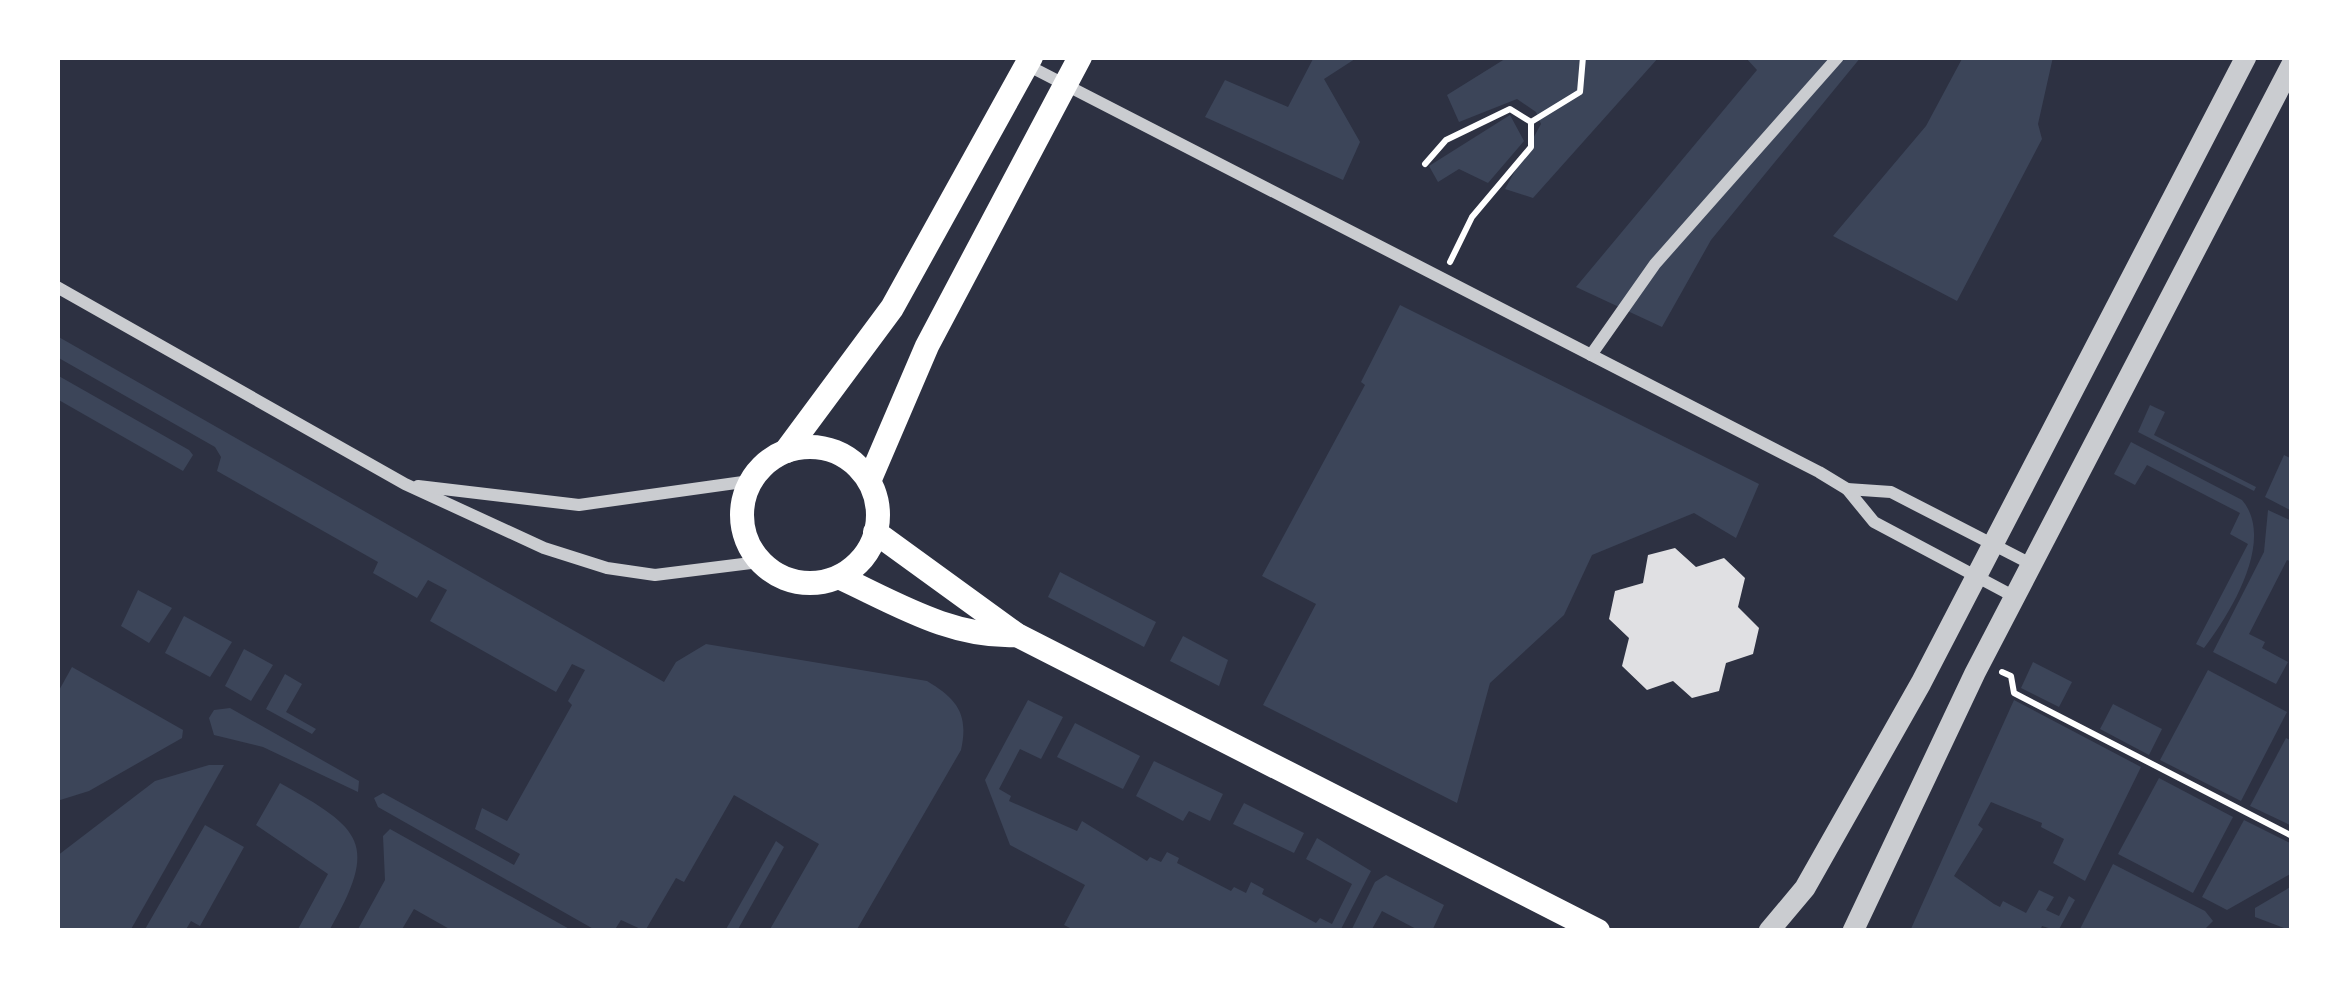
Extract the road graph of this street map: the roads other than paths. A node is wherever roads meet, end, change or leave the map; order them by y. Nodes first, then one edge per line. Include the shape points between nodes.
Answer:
1 (1080, 57) edge
2 (1838, 57) edge
3 (2246, 57) edge
4 (1029, 61) edge
5 (2292, 64) edge
6 (1066, 84) junction
7 (57, 287) edge
8 (1591, 355) junction
9 (786, 451) junction
10 (870, 479) junction
11 (750, 482) junction
12 (405, 484) junction
13 (1847, 489) junction
14 (875, 532) junction
15 (1993, 544) junction
16 (759, 562) junction
17 (2032, 565) junction
18 (1976, 577) junction
19 (841, 578) junction
20 (2015, 597) junction
21 (1017, 635) junction
22 (1598, 931) edge
23 (1768, 931) edge
24 (1853, 931) edge

1 - 6 main road
2 - 8 street via 1655,263
3 - 15 street
4 - 6 street
4 - 9 main road via 892,308
5 - 17 street
6 - 8 street
6 - 10 main road via 920,360
7 - 12 street
8 - 13 street
9 - 10 main road via 814,445 848,456
9 - 11 main road
10 - 14 main road
11 - 12 street via 579,505
11 - 16 main road via 743,536
12 - 16 street via 607,568 655,575
13 - 15 street via 1891,492
13 - 18 street via 1874,522
14 - 19 main road
14 - 21 main road
15 - 17 street
15 - 18 street
16 - 19 main road via 812,585
17 - 20 street
18 - 20 street
18 - 23 street via 1815,871
19 - 21 main road via 947,626
20 - 24 street
21 - 22 main road

